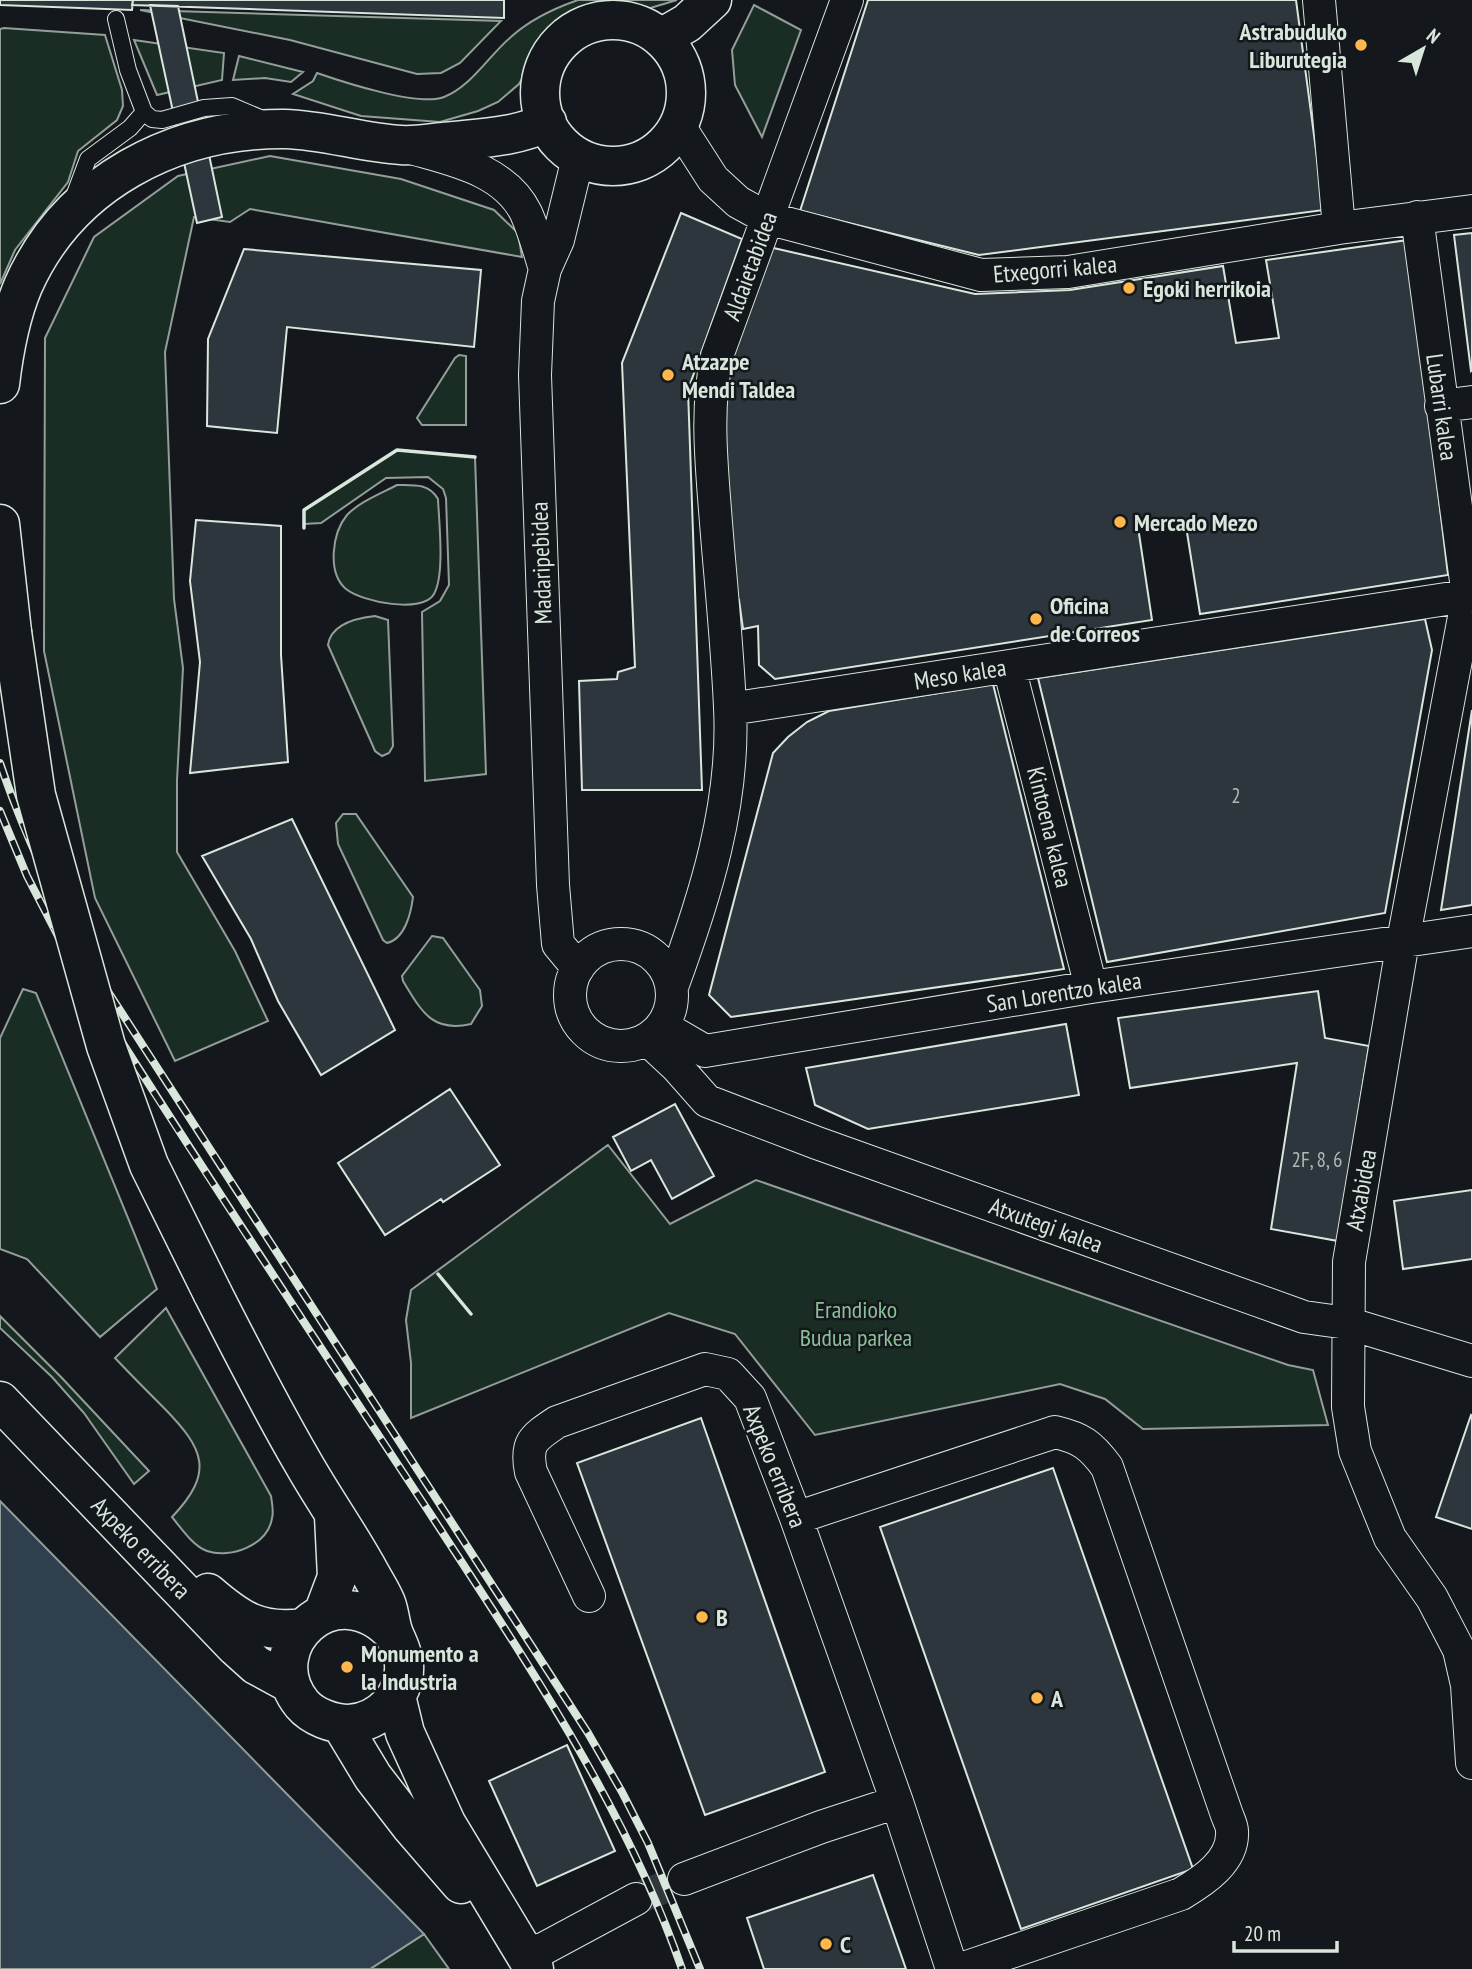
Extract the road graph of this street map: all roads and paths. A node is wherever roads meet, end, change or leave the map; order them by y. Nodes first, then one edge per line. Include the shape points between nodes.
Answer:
1 (712, 0) edge
2 (847, 0) edge
3 (1319, 0) edge
4 (116, 19) dead end
5 (661, 38) junction
6 (144, 112) junction
7 (547, 122) junction
8 (679, 126) junction
9 (287, 129) junction
10 (403, 146) junction
11 (578, 158) junction
12 (1472, 211) edge
13 (767, 218) junction
14 (1417, 218) junction
15 (64, 223) junction
16 (1339, 228) junction
17 (545, 269) junction
18 (0, 384) edge
19 (1472, 402) edge
20 (1441, 406) junction
21 (0, 524) edge
22 (1470, 596) edge
23 (1009, 667) junction
24 (730, 709) junction
25 (1472, 931) edge
26 (1403, 941) junction
27 (578, 968) junction
28 (672, 987) junction
29 (1091, 987) junction
30 (654, 1032) junction
31 (1347, 1323) junction
32 (1472, 1361) edge
33 (0, 1378) edge
34 (0, 1401) edge
35 (333, 1510) junction
36 (796, 1518) junction
37 (589, 1596) dead end
38 (313, 1621) junction
39 (394, 1634) junction
40 (291, 1684) junction
41 (397, 1696) junction
42 (341, 1724) junction
43 (1472, 1763) edge
44 (897, 1802) junction
45 (684, 1879) tunnel mouth
46 (636, 1899) tunnel mouth
47 (530, 1962) edge
48 (951, 1969) edge
49 (961, 1969) edge

1 - 5 main road via 687,23
2 - 13 street, Aldaietabidea
3 - 16 street
4 - 6 lane
5 - 7 main road via 619,20 596,22 574,32 557,47 545,67 540,89
5 - 8 main road via 677,57 685,79 686,103
6 - 9 lane via 162,120 204,107 232,106
6 - 15 lane via 88,159
7 - 10 main road via 516,134
7 - 11 main road via 563,146
8 - 11 main road via 665,145 646,159 624,166
8 - 13 street, Etxegorri kalea via 713,179 738,202
9 - 10 main road
9 - 15 main road via 232,132 162,151 99,188
10 - 17 street via 461,163 507,187 524,210
11 - 17 street, Madaripebidea via 558,240
12 - 14 street, Etxegorri kalea
13 - 16 street, Etxegorri kalea via 981,275 1068,272
13 - 24 street, Aldaietabidea via 717,356 710,402
14 - 16 street, Etxegorri kalea
14 - 20 street, Lubarri kalea
15 - 18 main road via 24,285 11,320
17 - 27 street, Madaripebidea via 538,301 535,375 553,872 558,944
19 - 20 street
20 - 22 street, Lubarri kalea
21 - 35 main road, bridge via 36,795 106,1046 149,1165 302,1463
22 - 23 street, Meso kalea
22 - 26 street, Atxabidea
23 - 24 street, Meso kalea
23 - 29 street, Kintoena kalea
24 - 28 street via 729,785 694,928
25 - 26 street, San Lorentzo kalea
26 - 29 street, San Lorentzo kalea
26 - 31 street, Atxabidea via 1349,1262
27 - 28 street via 590,954 623,943 655,957
27 - 30 street via 572,981 572,1011 590,1035 618,1046 632,1045
28 - 30 street via 671,1007
29 - 30 street, San Lorentzo kalea via 705,1051
30 - 31 street, Atxutegi kalea via 707,1101 1304,1317
31 - 32 street, Atxutegi kalea
31 - 43 street, Atxabidea via 1348,1407 1355,1451 1390,1538 1432,1598 1459,1650 1467,1685
33 - 38 main road, Axpeko erribera via 235,1617 284,1631
34 - 40 main road, Axpeko erribera via 236,1647 256,1665
35 - 38 main road via 337,1577
35 - 39 main road via 386,1602
36 - 37 street, Axpeko erribera via 750,1398 728,1374 705,1369 557,1422 540,1433 527,1455
36 - 44 street, Axpeko erribera
36 - 49 street via 1055,1432 1074,1436 1094,1448 1107,1467 1227,1815 1232,1832 1228,1848 1218,1867 1181,1894
38 - 39 main road via 338,1609 354,1610 383,1622
38 - 40 main road via 293,1645
39 - 41 main road via 404,1664
40 - 42 main road via 302,1704 320,1718
41 - 42 main road via 373,1718
41 - 47 main road via 405,1733 446,1823
42 - 47 main road via 410,1825 504,1938
44 - 45 street
44 - 48 street, Axpeko erribera
46 - 47 street via 545,1948

